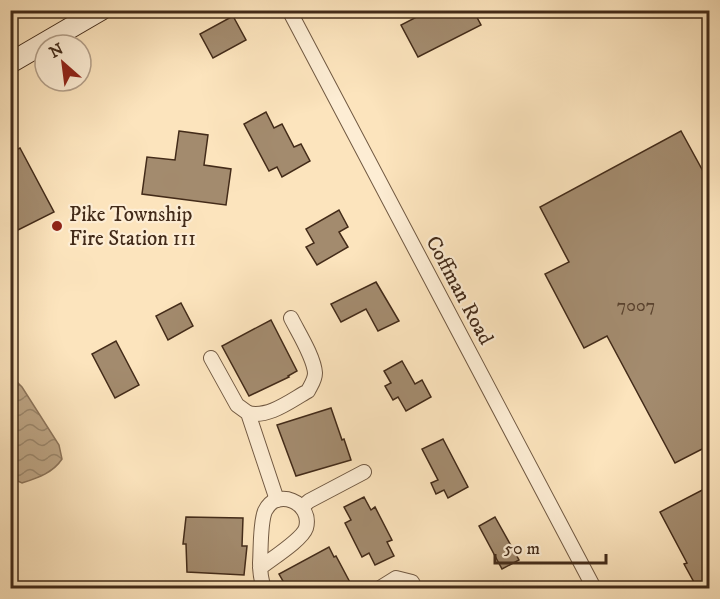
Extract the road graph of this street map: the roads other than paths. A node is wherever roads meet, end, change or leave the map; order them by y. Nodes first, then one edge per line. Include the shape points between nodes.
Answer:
1 (101, 10) edge
2 (289, 10) edge
3 (10, 63) edge
4 (291, 318) dead end
5 (211, 358) dead end
6 (248, 413) junction
7 (364, 472) dead end
8 (277, 500) junction
9 (302, 507) junction
10 (260, 568) junction
11 (264, 588) edge
12 (380, 588) edge
13 (415, 588) edge
14 (594, 588) edge

1 - 3 main road
2 - 14 street, Coffman Road
4 - 6 street via 313,363 313,382 308,391 270,412
5 - 6 street via 237,405
6 - 8 street
7 - 9 street
8 - 9 street via 292,500
8 - 10 street via 264,513
9 - 10 street via 306,518 304,531
10 - 11 street
12 - 13 street via 396,578 412,582

